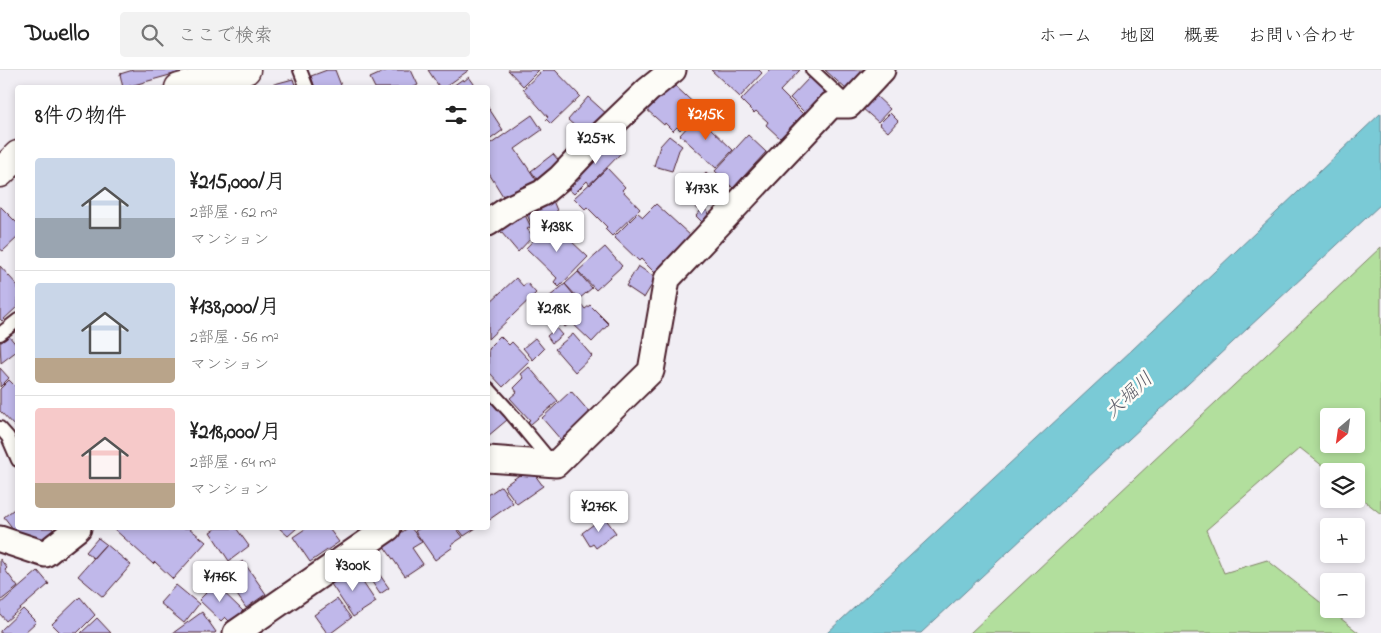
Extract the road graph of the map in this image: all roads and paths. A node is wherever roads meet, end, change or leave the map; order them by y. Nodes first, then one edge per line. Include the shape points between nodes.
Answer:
1 (246, 70) edge
2 (300, 70) edge
3 (673, 70) edge
4 (812, 70) edge
5 (882, 70) edge
6 (190, 85) edge
7 (306, 85) edge
8 (849, 105) junction
9 (15, 158) edge
10 (0, 172) edge
11 (490, 222) edge
12 (15, 322) edge
13 (0, 334) edge
14 (490, 390) edge
15 (0, 428) edge
16 (15, 453) edge
17 (490, 459) edge
18 (552, 463) junction
19 (385, 530) edge
20 (67, 531) edge
21 (0, 539) edge
22 (236, 633) edge

1 - 6 street
2 - 7 lane
3 - 11 street via 635,102 542,193
4 - 8 lane
5 - 8 street
8 - 18 street via 831,105 667,278 651,371 556,464
9 - 10 street
12 - 13 lane
14 - 18 lane
15 - 16 lane
17 - 18 street
19 - 22 street
20 - 21 street via 45,554

